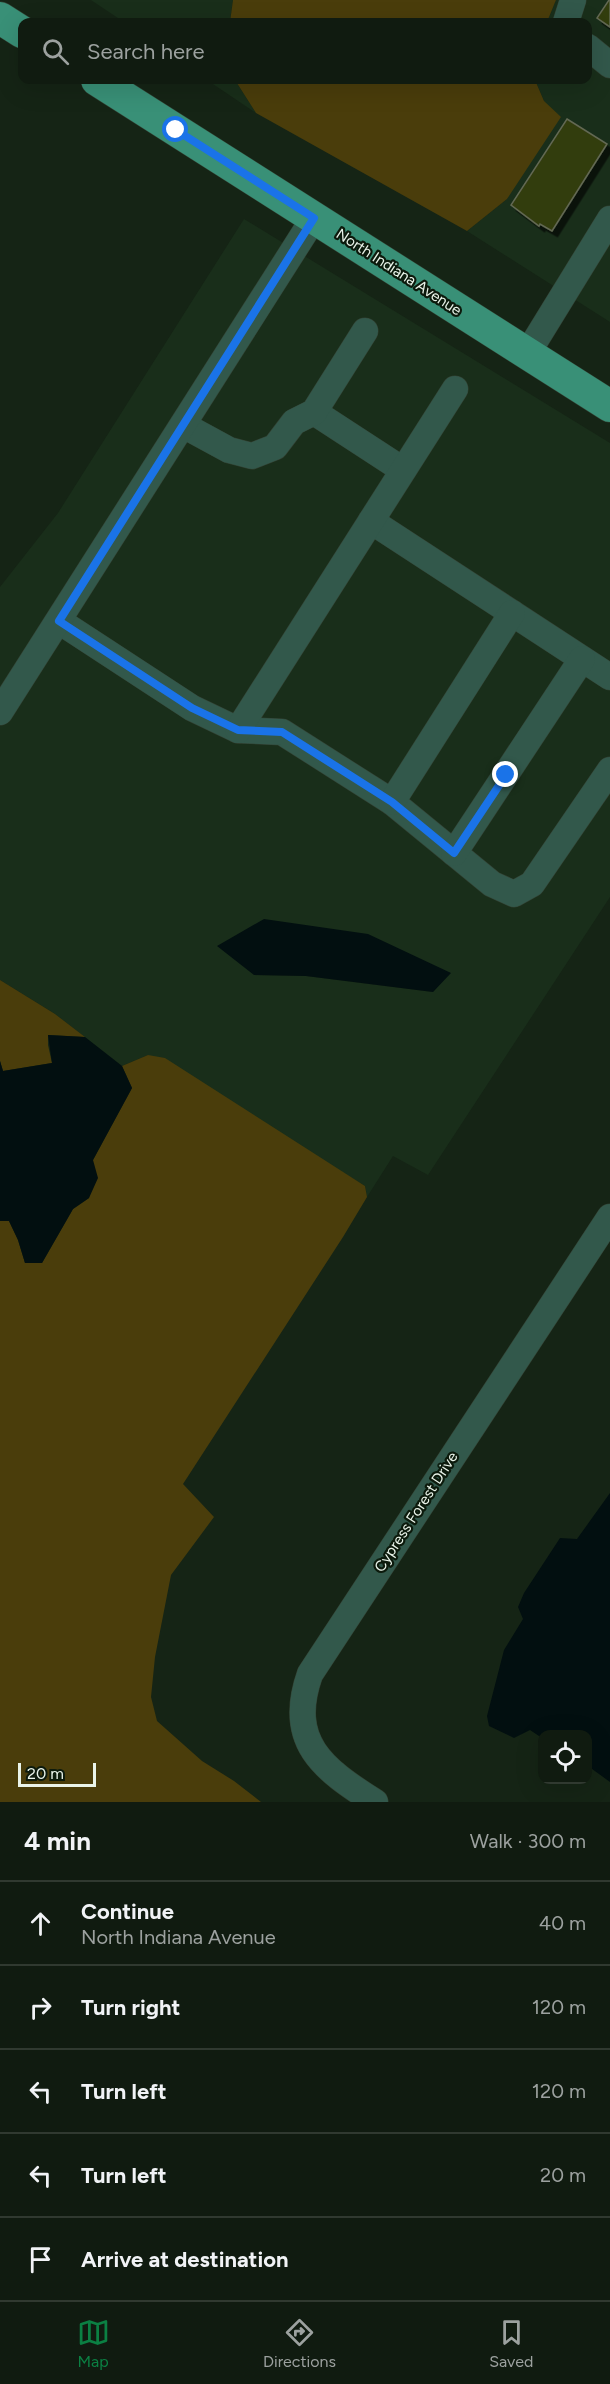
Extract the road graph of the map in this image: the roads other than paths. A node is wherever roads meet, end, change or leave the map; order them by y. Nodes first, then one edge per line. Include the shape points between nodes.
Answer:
1 (573, 0) edge
2 (0, 18) edge
3 (567, 18) edge
4 (18, 29) edge
5 (592, 50) edge
6 (610, 64) edge
7 (103, 84) edge
8 (314, 218) junction
9 (610, 219) edge
10 (364, 332) dead end
11 (527, 354) junction
12 (455, 388) dead end
13 (610, 406) edge
14 (314, 412) junction
15 (183, 425) junction
16 (403, 471) junction
17 (372, 521) junction
18 (512, 614) junction
19 (59, 621) junction
20 (582, 659) junction
21 (610, 677) edge
22 (0, 712) edge
23 (238, 730) junction
24 (610, 770) edge
25 (392, 802) junction
26 (454, 853) junction
27 (610, 1217) edge
28 (375, 1802) edge

1 - 3 street
2 - 4 main road
5 - 6 street
7 - 8 main road, North Indiana Avenue
8 - 11 main road, North Indiana Avenue
8 - 15 street
9 - 11 street
10 - 14 street
11 - 13 main road, North Indiana Avenue
12 - 16 street
14 - 15 street via 294,422 274,447 252,456 229,450
14 - 16 street
15 - 19 street
16 - 17 street
17 - 18 street
17 - 23 street
18 - 20 street
18 - 25 street
19 - 22 street
19 - 23 street via 192,708
20 - 21 street
20 - 26 street
23 - 25 street via 282,732
24 - 26 street via 532,884 514,894 492,884
25 - 26 street
27 - 28 street, Cypress Forest Drive via 310,1674 303,1693 307,1737 317,1756 339,1779

